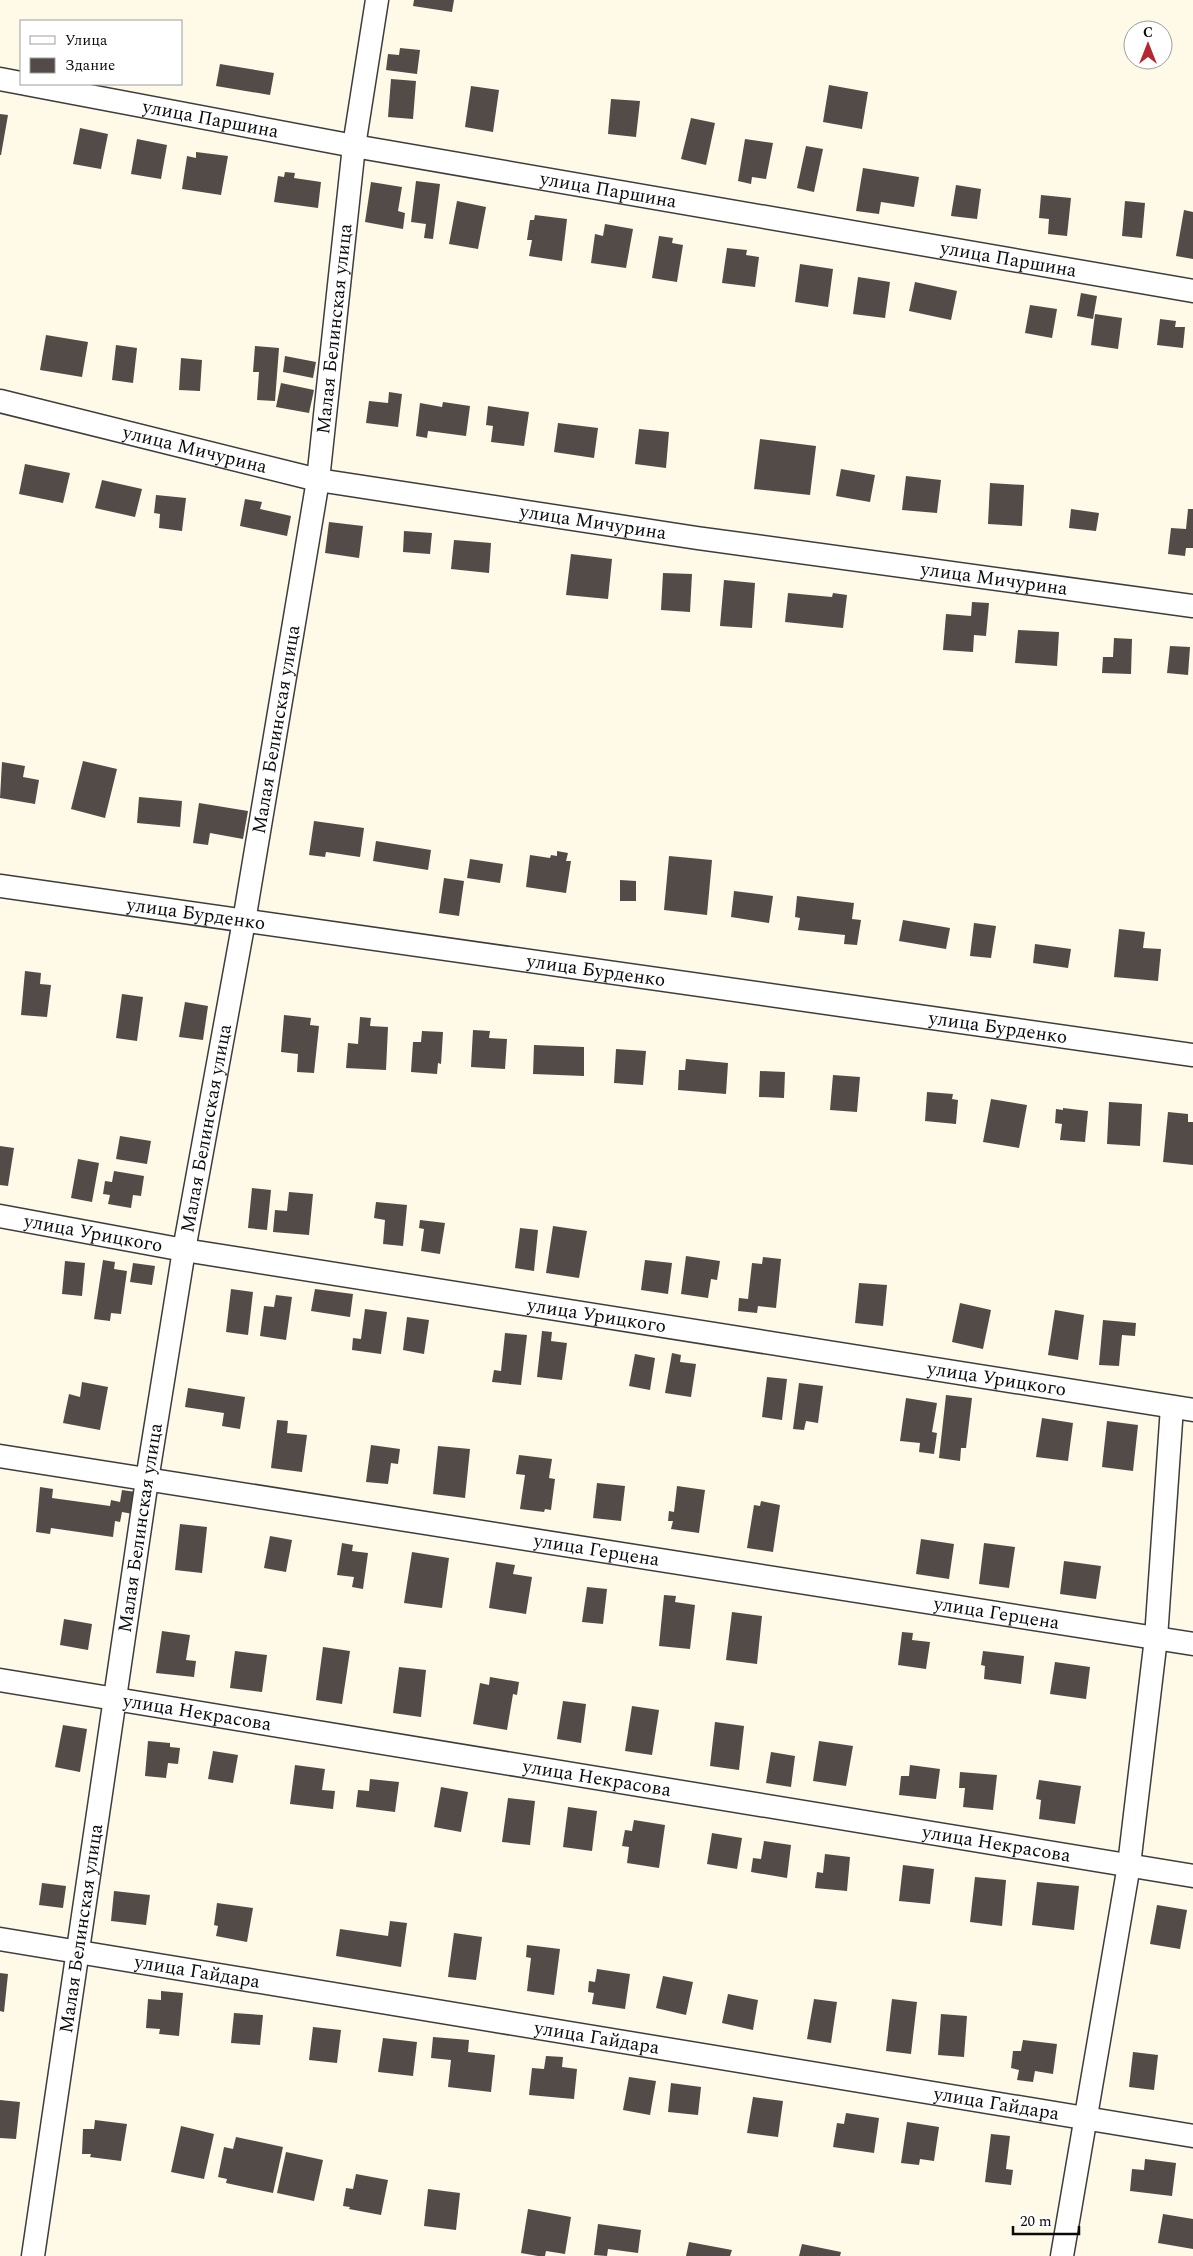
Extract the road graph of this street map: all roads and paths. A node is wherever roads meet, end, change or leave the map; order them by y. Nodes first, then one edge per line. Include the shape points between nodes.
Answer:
1 (377, 0) edge
2 (0, 79) edge
3 (20, 83) edge
4 (31, 85) edge
5 (354, 146) junction
6 (1193, 291) edge
7 (0, 401) edge
8 (318, 480) junction
9 (1193, 606) edge
10 (0, 886) edge
11 (244, 921) junction
12 (1193, 1055) edge
13 (0, 1216) edge
14 (184, 1250) junction
15 (1183, 1409) edge
16 (0, 1456) edge
17 (147, 1480) junction
18 (1156, 1638) junction
19 (1193, 1644) edge
20 (0, 1680) edge
21 (116, 1698) junction
22 (1129, 1865) junction
23 (1193, 1876) edge
24 (0, 1938) edge
25 (77, 1950) junction
26 (1086, 2119) junction
27 (1193, 2136) edge
28 (33, 2256) edge
29 (1062, 2256) edge

1 - 5 street, Малая Белинская улица
2 - 3 street
4 - 5 street, улица Паршина
5 - 6 street, улица Паршина
5 - 8 street, Малая Белинская улица
7 - 8 street, улица Мичурина
8 - 9 street, улица Мичурина via 697,538
8 - 11 street, Малая Белинская улица
10 - 11 street, улица Бурденко
11 - 12 street, улица Бурденко
11 - 14 street, Малая Белинская улица
13 - 14 street, улица Урицкого
14 - 15 street, улица Урицкого
14 - 17 street, Малая Белинская улица
15 - 18 street
16 - 17 street, улица Герцена
17 - 18 street, улица Герцена
17 - 21 street, Малая Белинская улица
18 - 19 street, улица Герцена
18 - 22 street
20 - 21 street, улица Некрасова
21 - 22 street, улица Некрасова
21 - 25 street, Малая Белинская улица
22 - 23 street, улица Некрасова
22 - 26 street
24 - 25 street, улица Гайдара
25 - 26 street, улица Гайдара
25 - 28 street, Малая Белинская улица
26 - 27 street, улица Гайдара
26 - 29 street

